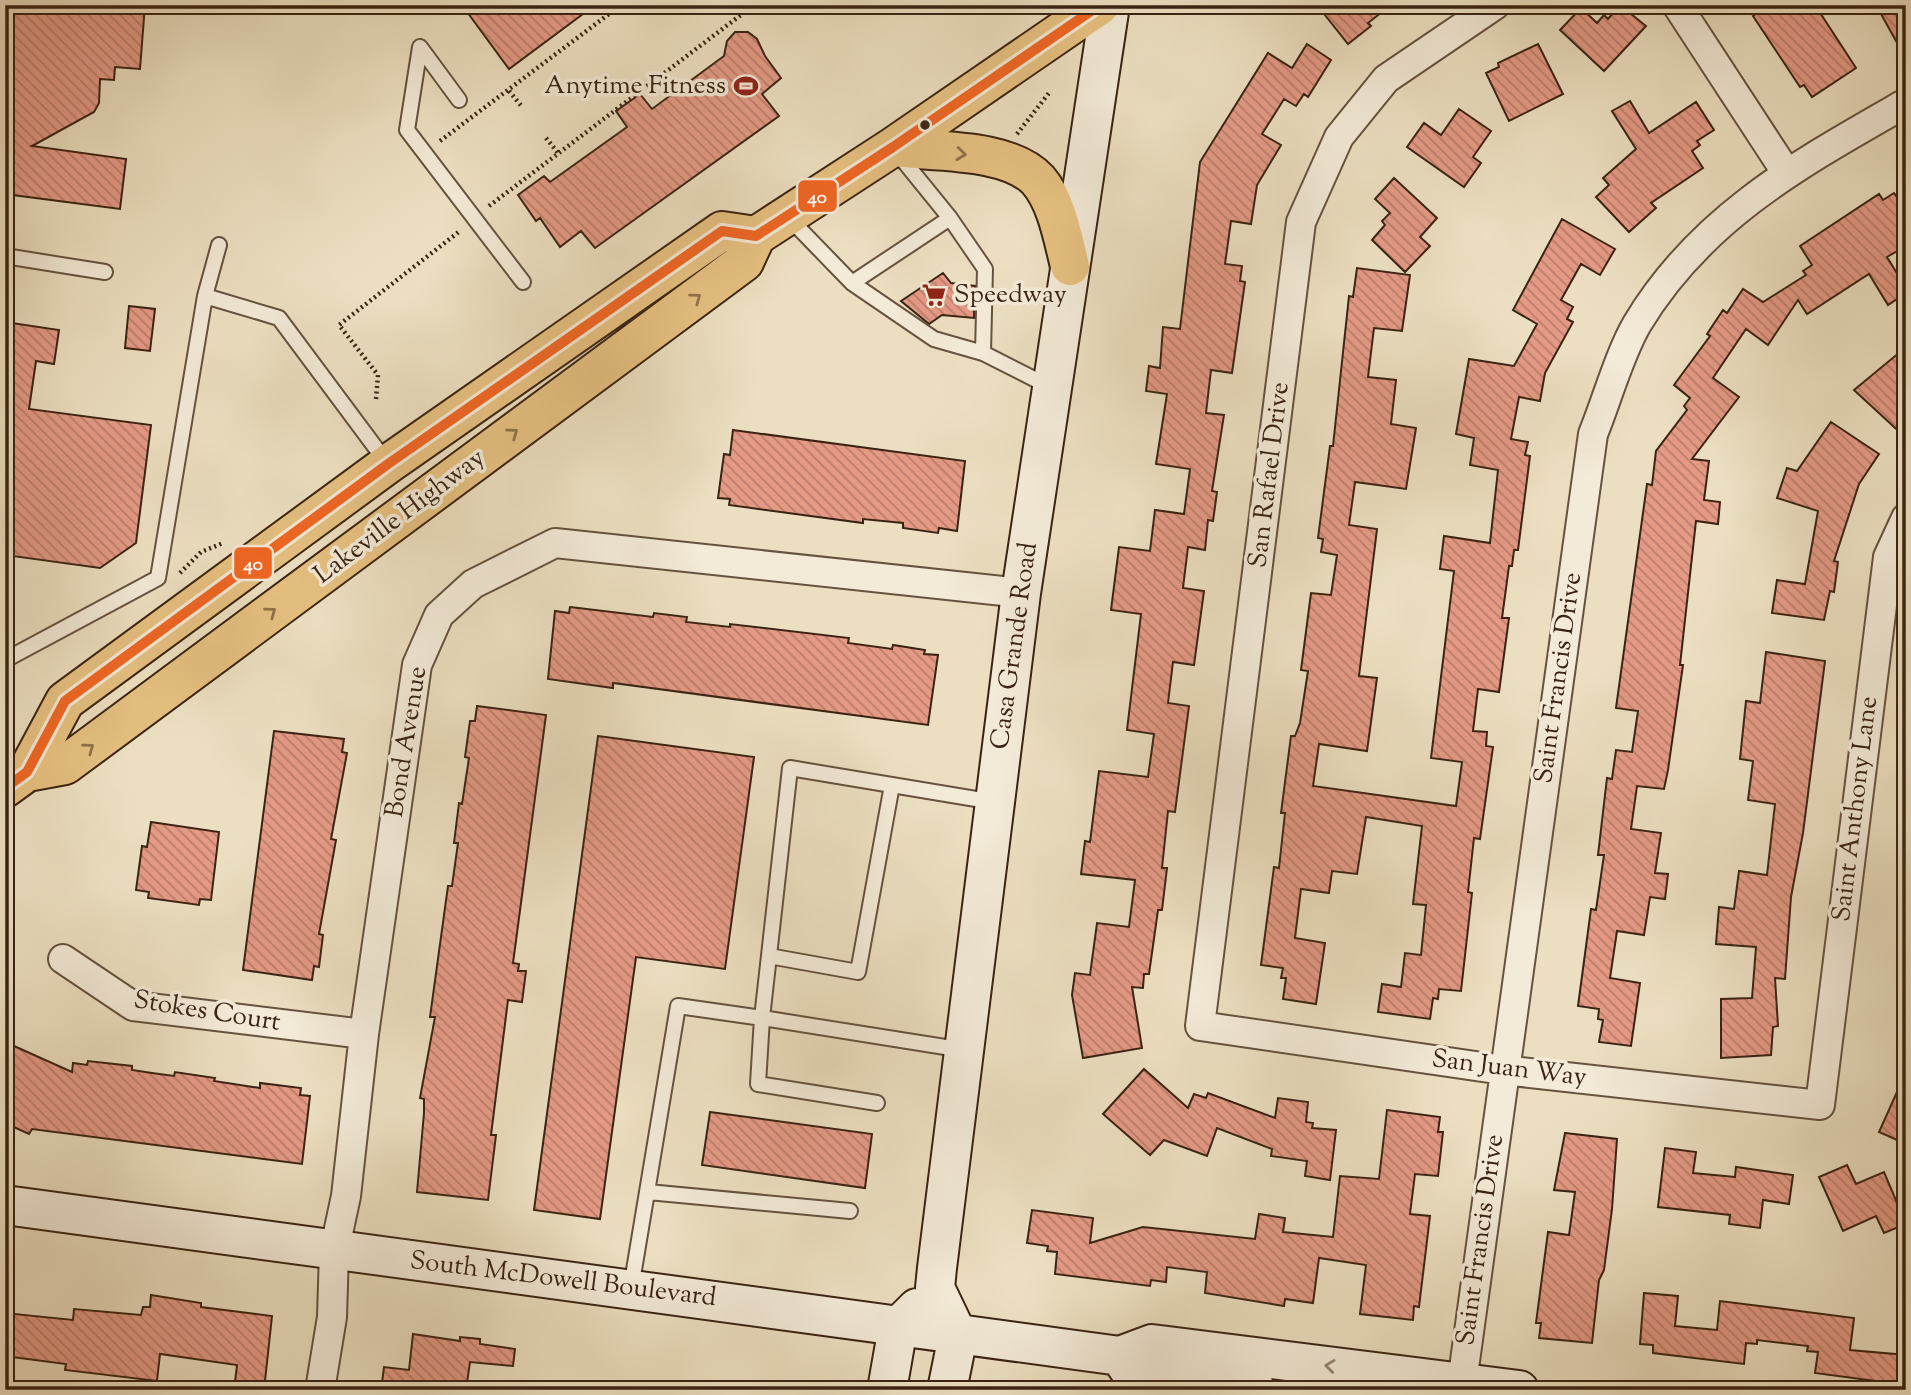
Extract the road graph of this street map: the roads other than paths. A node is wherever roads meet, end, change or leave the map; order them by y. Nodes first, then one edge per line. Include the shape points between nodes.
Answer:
1 (1100, 5) edge
2 (1110, 5) edge
3 (1495, 5) edge
4 (1677, 5) edge
5 (459, 100) dead end
6 (1906, 103) edge
7 (893, 147) junction
8 (1786, 172) junction
9 (787, 216) junction
10 (950, 218) junction
11 (755, 236) junction
12 (219, 245) dead end
13 (5, 256) edge
14 (1070, 265) junction
15 (105, 272) dead end
16 (523, 282) dead end
17 (852, 283) junction
18 (205, 296) junction
19 (983, 353) junction
20 (1052, 388) junction
21 (388, 464) junction
22 (1906, 518) edge
23 (1021, 593) junction
24 (5, 660) edge
25 (16, 780) edge
26 (892, 785) junction
27 (995, 802) junction
28 (769, 956) junction
29 (63, 959) dead end
30 (762, 1018) junction
31 (1200, 1026) joint
32 (364, 1034) junction
33 (964, 1050) junction
34 (1503, 1070) junction
35 (877, 1103) dead end
36 (1820, 1105) joint
37 (648, 1192) junction
38 (5, 1205) edge
39 (850, 1211) dead end
40 (334, 1252) junction
41 (935, 1288) junction
42 (631, 1289) junction
43 (898, 1327) junction
44 (958, 1336) junction
45 (1120, 1356) junction
46 (1462, 1386) edge
47 (320, 1390) edge
48 (887, 1390) edge
49 (947, 1390) edge
50 (1256, 1390) edge
51 (1520, 1390) edge

1 - 7 main road, Lakeville Highway
2 - 14 main road, Casa Grande Road
3 - 31 street, San Rafael Drive via 1386,79 1339,137 1301,222
4 - 8 street
5 - 16 lane via 420,47 407,130
6 - 8 street, Saint Francis Drive
7 - 9 main road, Lakeville Highway
7 - 10 lane
7 -> 14 main road via 1019,164 1039,181 1055,213
8 - 34 street, Saint Francis Drive via 1700,241 1636,325 1594,434
9 - 11 main road, Lakeville Highway
9 - 17 lane
10 - 17 lane
10 - 19 lane via 985,269
11 - 21 main road, Lakeville Highway via 722,232
25 -> 11 main road, Lakeville Highway via 65,765 744,262
12 - 18 lane
13 - 15 lane
14 - 20 main road, Casa Grande Road
17 - 19 lane via 934,340
18 - 21 lane via 279,318
18 - 24 lane via 158,578
19 - 20 lane
20 - 23 main road, Casa Grande Road
21 - 25 main road, Lakeville Highway via 65,701
22 - 36 street, Saint Anthony Lane via 1888,557
23 - 27 main road, Casa Grande Road
23 - 32 street, Bond Avenue via 555,543 473,584 439,615 417,665
26 - 27 lane
26 - 28 lane via 859,972
26 - 28 lane via 790,768
27 - 33 main road, Casa Grande Road
28 - 30 lane
29 - 32 street, Stokes Court via 133,1006
30 - 33 lane
30 - 35 lane via 758,1084
30 - 37 lane via 678,1006
31 - 34 street, San Juan Way
32 - 40 street, Bond Avenue via 346,1196
33 - 41 main road, Casa Grande Road
34 - 36 street, San Juan Way
34 - 46 street, Saint Francis Drive
37 - 39 lane
37 - 42 lane
38 - 40 main road, South McDowell Boulevard
40 - 42 main road, South McDowell Boulevard
40 - 47 street, Bond Avenue via 332,1317
41 - 43 main road
41 - 44 main road
42 - 43 main road, South McDowell Boulevard
43 - 44 main road, South McDowell Boulevard
43 - 48 main road
44 - 45 main road, South McDowell Boulevard
44 - 49 main road
46 -> 45 main road, South McDowell Boulevard via 1152,1344
45 - 50 main road via 1132,1374
46 - 51 main road, South McDowell Boulevard

